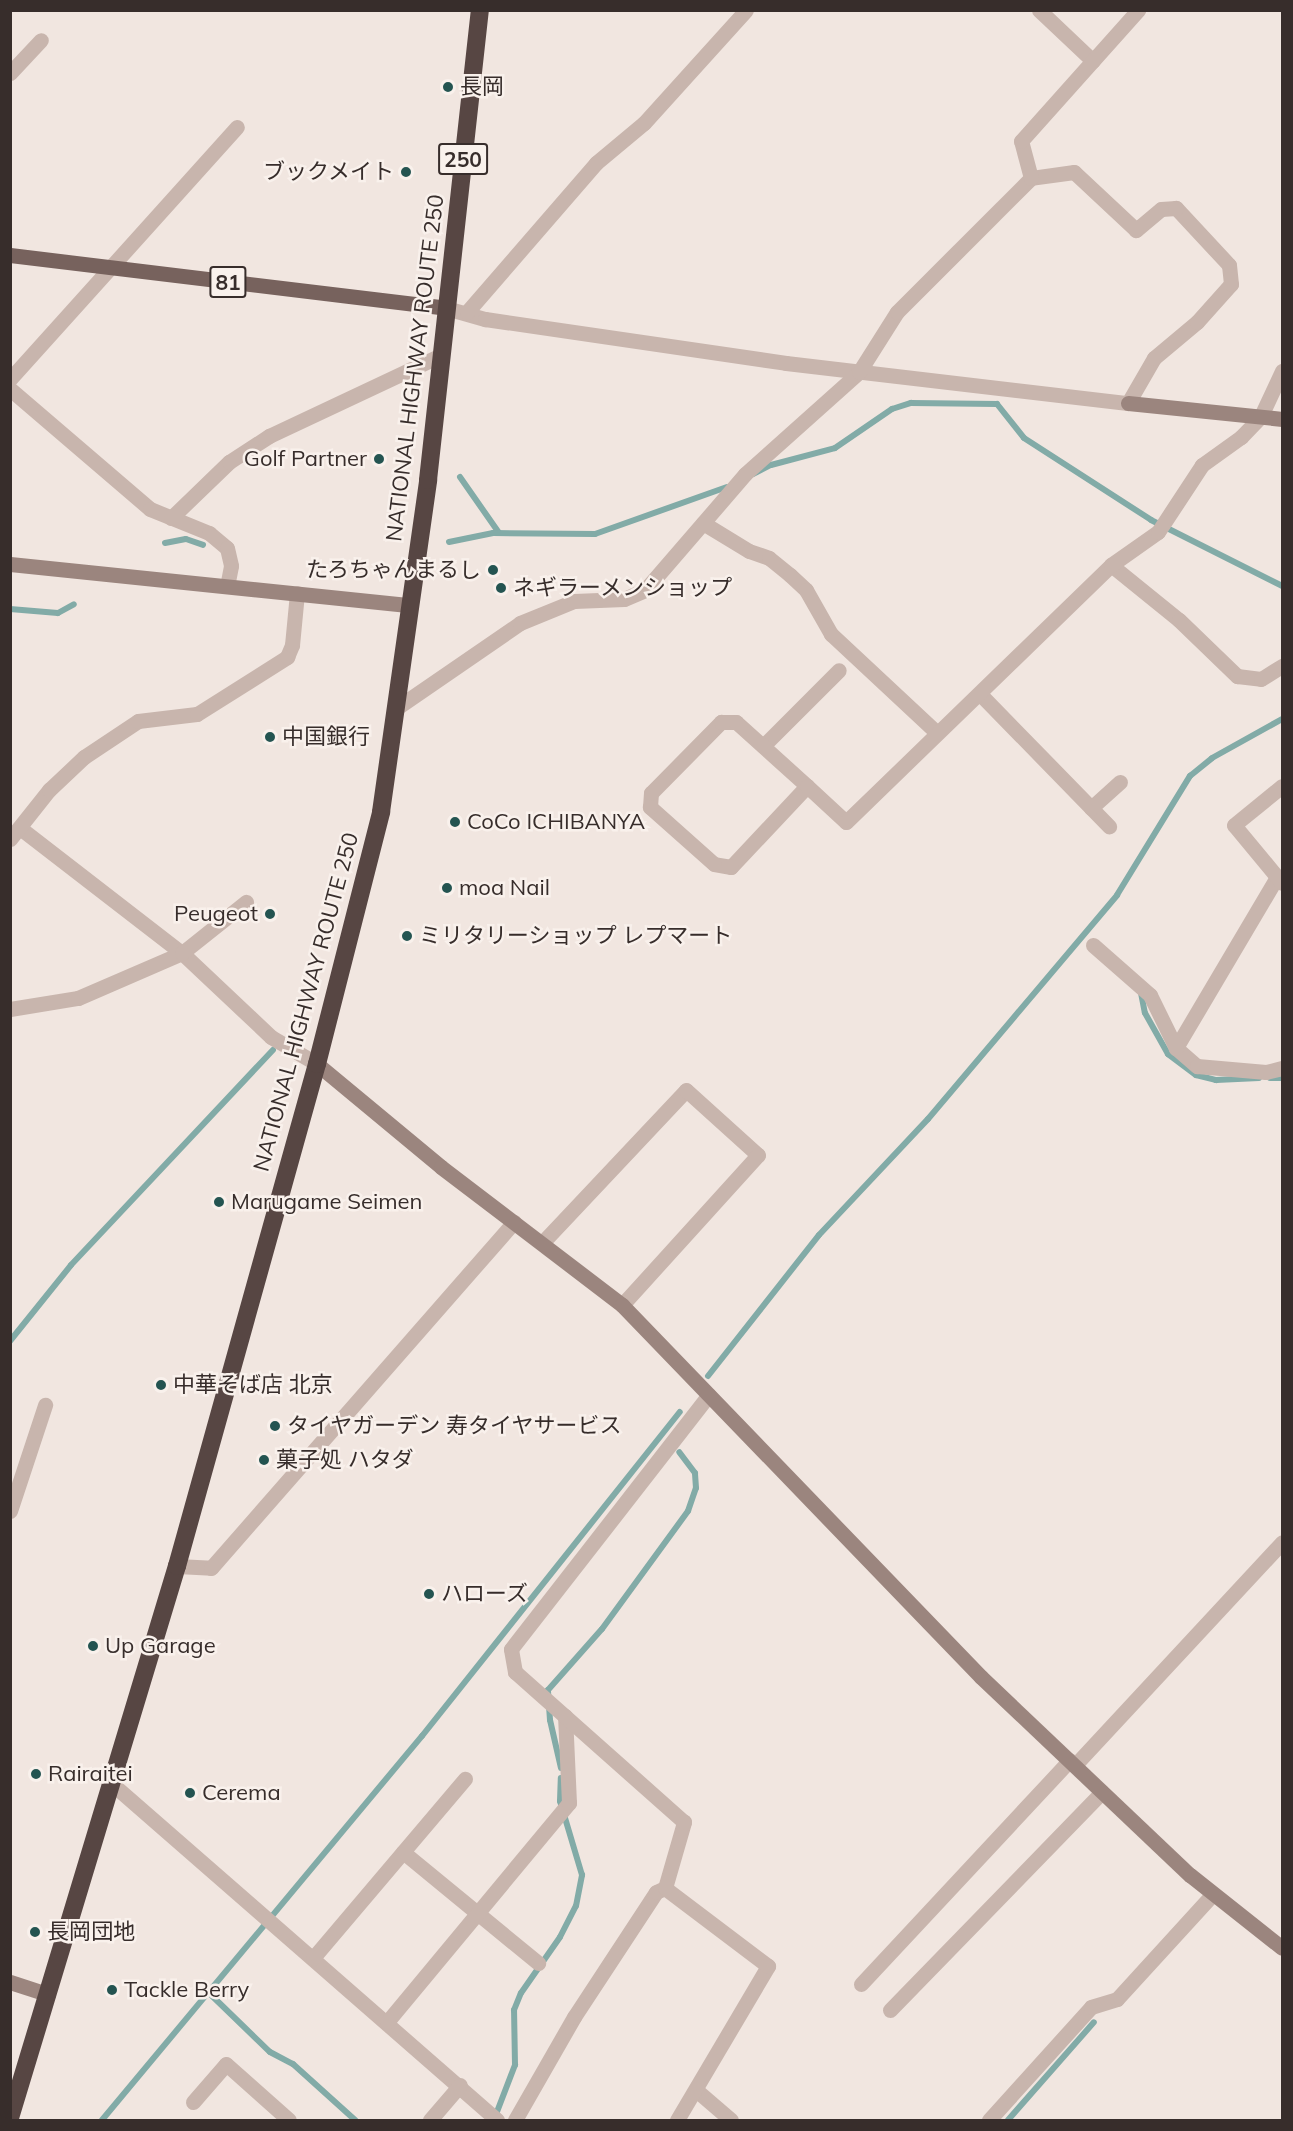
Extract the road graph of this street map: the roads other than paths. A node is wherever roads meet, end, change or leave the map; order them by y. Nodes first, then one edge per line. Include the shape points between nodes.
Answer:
1 (480, 10) edge
2 (746, 10) edge
3 (1039, 10) edge
4 (1138, 10) edge
5 (41, 40) dead end
6 (1093, 61) junction
7 (10, 73) edge
8 (237, 127) dead end
9 (1031, 178) junction
10 (10, 255) edge
11 (108, 267) junction
12 (446, 308) junction
13 (467, 312) junction
14 (441, 355) junction
15 (1282, 371) edge
16 (859, 372) junction
17 (10, 379) edge
18 (10, 389) edge
19 (1128, 403) junction
20 (1261, 416) junction
21 (1282, 419) edge
22 (171, 518) junction
23 (703, 523) junction
24 (10, 564) edge
25 (1111, 565) junction
26 (227, 586) junction
27 (297, 593) junction
28 (410, 605) junction
29 (1282, 666) edge
30 (839, 670) dead end
31 (980, 694) junction
32 (405, 702) junction
33 (936, 732) junction
34 (763, 746) junction
35 (1120, 782) dead end
36 (807, 786) junction
37 (1282, 786) edge
38 (1091, 808) junction
39 (1109, 826) dead end
40 (15, 833) edge
41 (1280, 880) edge
42 (246, 902) dead end
43 (1093, 945) dead end
44 (182, 953) junction
45 (10, 1009) edge
46 (1176, 1048) junction
47 (317, 1064) junction
48 (1282, 1066) edge
49 (514, 1222) junction
50 (542, 1243) junction
51 (622, 1305) junction
52 (709, 1395) junction
53 (45, 1405) dead end
54 (10, 1511) edge
55 (1282, 1542) edge
56 (177, 1566) junction
57 (565, 1716) junction
58 (1072, 1763) junction
59 (465, 1779) dead end
60 (110, 1782) junction
61 (1102, 1792) junction
62 (403, 1852) junction
63 (665, 1888) junction
64 (1213, 1894) junction
65 (478, 1913) junction
66 (1282, 1948) edge
67 (313, 1958) junction
68 (538, 1963) dead end
69 (10, 1982) edge
70 (861, 1984) dead end
71 (48, 1994) junction
72 (890, 2010) dead end
73 (387, 2022) junction
74 (460, 2085) junction
75 (696, 2090) junction
76 (193, 2102) dead end
77 (494, 2117) edge
78 (10, 2118) edge
79 (288, 2120) edge
80 (430, 2121) edge
81 (515, 2121) edge
82 (677, 2121) edge
83 (731, 2121) edge
84 (989, 2121) edge

1 - 12 highway, NATIONAL HIGHWAY ROUTE 250 / 250
2 - 13 street via 644,123 596,163
3 - 6 street
4 - 6 street
5 - 7 street
6 - 9 street via 1021,141
8 - 11 street
9 - 16 street via 897,312
9 - 19 street via 1074,172 1136,230 1161,209 1176,208 1229,265 1231,284 1197,322 1154,358
10 - 11 main road, 81
11 - 12 main road, 81
11 - 17 street
12 - 13 street
12 - 14 highway, NATIONAL HIGHWAY ROUTE 250 / 250
13 - 16 street via 485,319
14 - 22 street via 269,436 229,462
14 - 28 highway, NATIONAL HIGHWAY ROUTE 250 / 250
15 - 20 street
16 - 19 street
16 - 23 street via 745,474
18 - 22 street via 150,509
19 - 20 street
20 - 21 street
20 - 25 street via 1241,437 1202,465 1161,528
22 - 26 street via 209,533 227,548 231,566
23 - 32 street via 645,590 624,599 574,601 520,623
23 - 33 street via 749,551 769,558 790,575 806,590 831,634
24 - 26 street
25 - 29 street via 1179,620 1237,676 1261,680
25 - 31 street
26 - 27 street
27 - 28 street
27 - 40 street via 292,645 287,657 197,714 138,721 75,765
28 - 32 highway, NATIONAL HIGHWAY ROUTE 250 / 250
30 - 34 street
31 - 33 street
31 - 38 street
32 - 47 highway, NATIONAL HIGHWAY ROUTE 250 / 250
33 - 36 street via 846,822
34 - 36 street
34 - 36 street via 736,722 721,722 651,793 650,807 714,864 731,867
35 - 38 street
37 - 41 street via 1234,825
38 - 39 street
40 - 44 street
41 - 46 street
42 - 44 street
43 - 46 street via 1150,995
44 - 45 street via 78,998
44 - 47 street via 271,1037
46 - 48 street via 1197,1066 1266,1072
47 - 49 street
47 - 56 highway, NATIONAL HIGHWAY ROUTE 250 / 250
49 - 50 street
49 - 56 street via 211,1568
50 - 51 street
50 - 51 street via 686,1090 758,1155
51 - 52 street
52 - 57 street via 512,1649 515,1672
52 - 58 street via 951,1648
53 - 54 street
55 - 58 street
56 - 60 highway, NATIONAL HIGHWAY ROUTE 250 / 250
57 - 63 street via 684,1822
57 - 65 street via 569,1750 563,1810
58 - 61 street
58 - 70 street
59 - 62 street
60 - 67 street
60 - 71 highway, NATIONAL HIGHWAY ROUTE 250 / 250
61 - 64 street
61 - 72 street
62 - 65 street
62 - 67 street
63 - 75 street via 768,1966
63 - 81 street via 656,1892 574,2017
64 - 66 street via 1247,1916
64 - 84 street via 1117,1999 1091,2007
65 - 68 street
65 - 73 street
67 - 73 street
69 - 71 street
71 - 78 highway, NATIONAL HIGHWAY ROUTE 250 / 250
73 - 74 street
74 - 77 street
74 - 80 street
75 - 82 street
75 - 83 street
76 - 79 street via 226,2064

